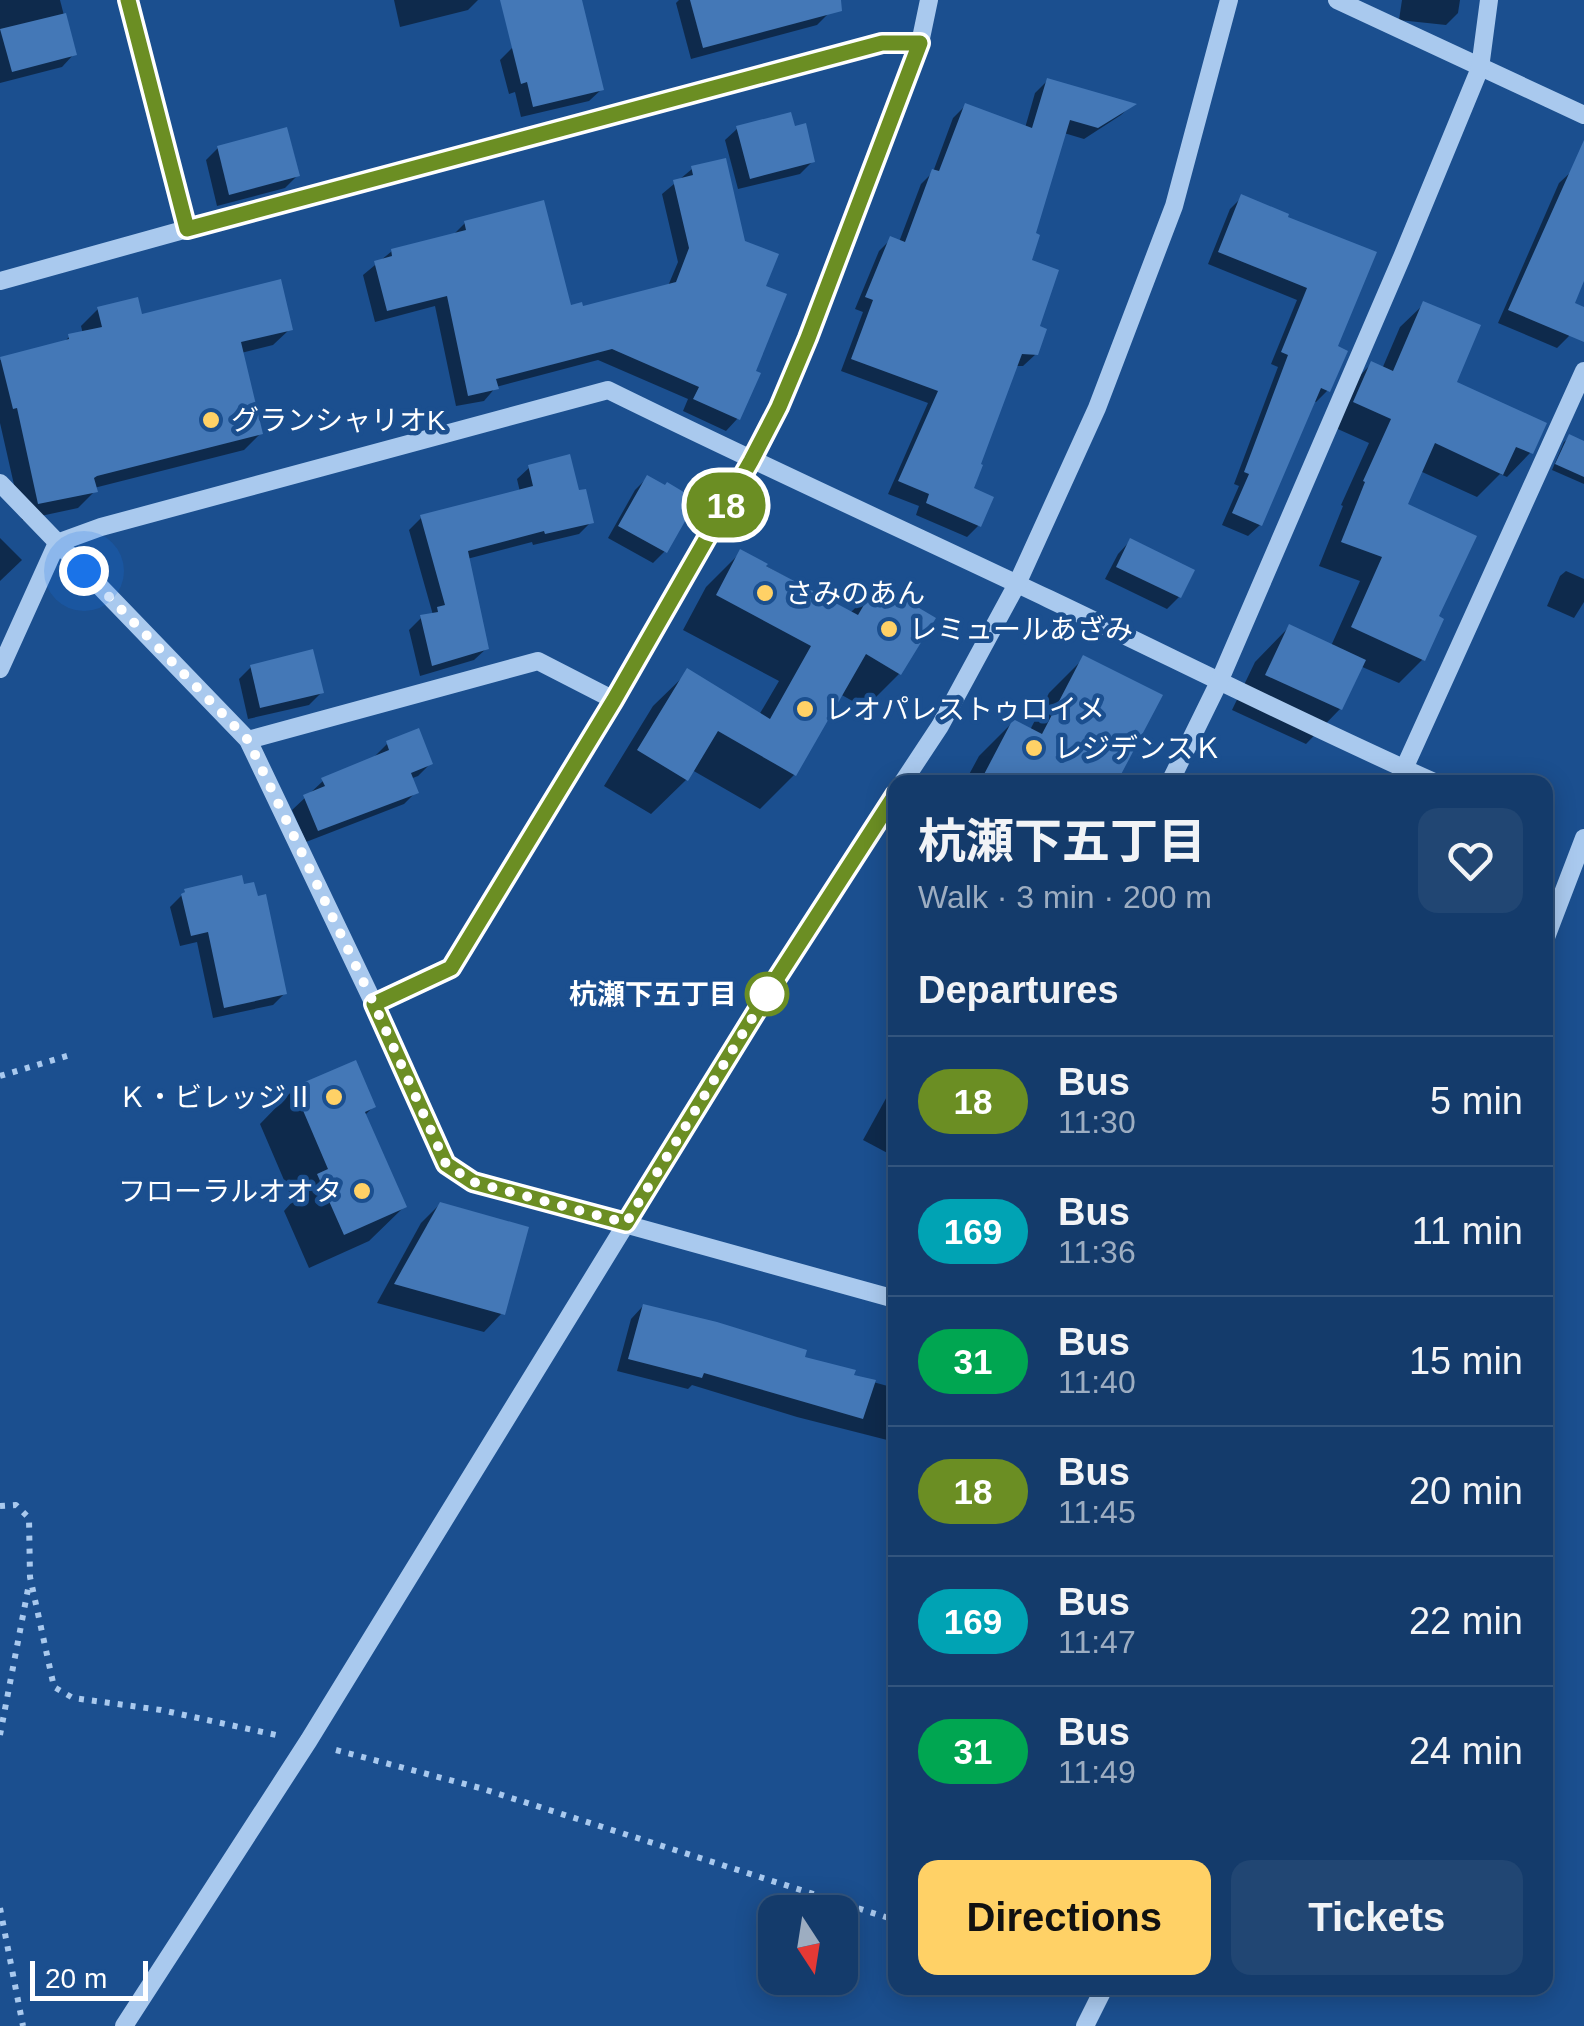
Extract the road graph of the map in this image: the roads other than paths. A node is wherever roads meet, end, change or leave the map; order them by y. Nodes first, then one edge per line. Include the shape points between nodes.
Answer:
1 (128, 0) edge
2 (929, 0) edge
3 (1229, 0) edge
4 (1337, 0) edge
5 (1489, 0) edge
6 (920, 43) junction
7 (1480, 68) junction
8 (1584, 116) edge
9 (187, 229) junction
10 (0, 281) edge
11 (1584, 372) edge
12 (751, 461) junction
13 (0, 483) edge
14 (58, 543) junction
15 (1017, 584) junction
16 (0, 669) edge
17 (1219, 682) junction
18 (614, 700) junction
19 (248, 740) junction
20 (908, 775) edge
21 (1173, 775) edge
22 (1399, 775) edge
23 (1401, 775) edge
24 (888, 806) edge
25 (1584, 838) edge
26 (1553, 919) edge
27 (374, 1004) junction
28 (626, 1223) junction
29 (888, 1297) edge
30 (1100, 1995) edge
31 (124, 2026) edge
32 (1085, 2026) edge

1 - 9 street
2 - 6 street
3 - 15 street via 1174,206 1097,408
4 - 7 street
5 - 7 street
6 - 9 street via 882,43
6 - 12 street via 779,407
7 - 8 street
7 - 17 street
9 - 10 street
11 - 23 street
12 - 14 street via 608,390
12 - 15 street
12 - 18 street
13 - 14 street
14 - 16 street
14 - 19 street
15 - 17 street
15 - 20 street
17 - 21 street
17 - 22 street
18 - 19 street via 538,661
18 - 27 street via 451,968
19 - 27 street
24 - 28 street
25 - 26 street
27 - 28 street via 446,1164 473,1182
28 - 29 street
28 - 31 street via 309,1740
30 - 32 street

